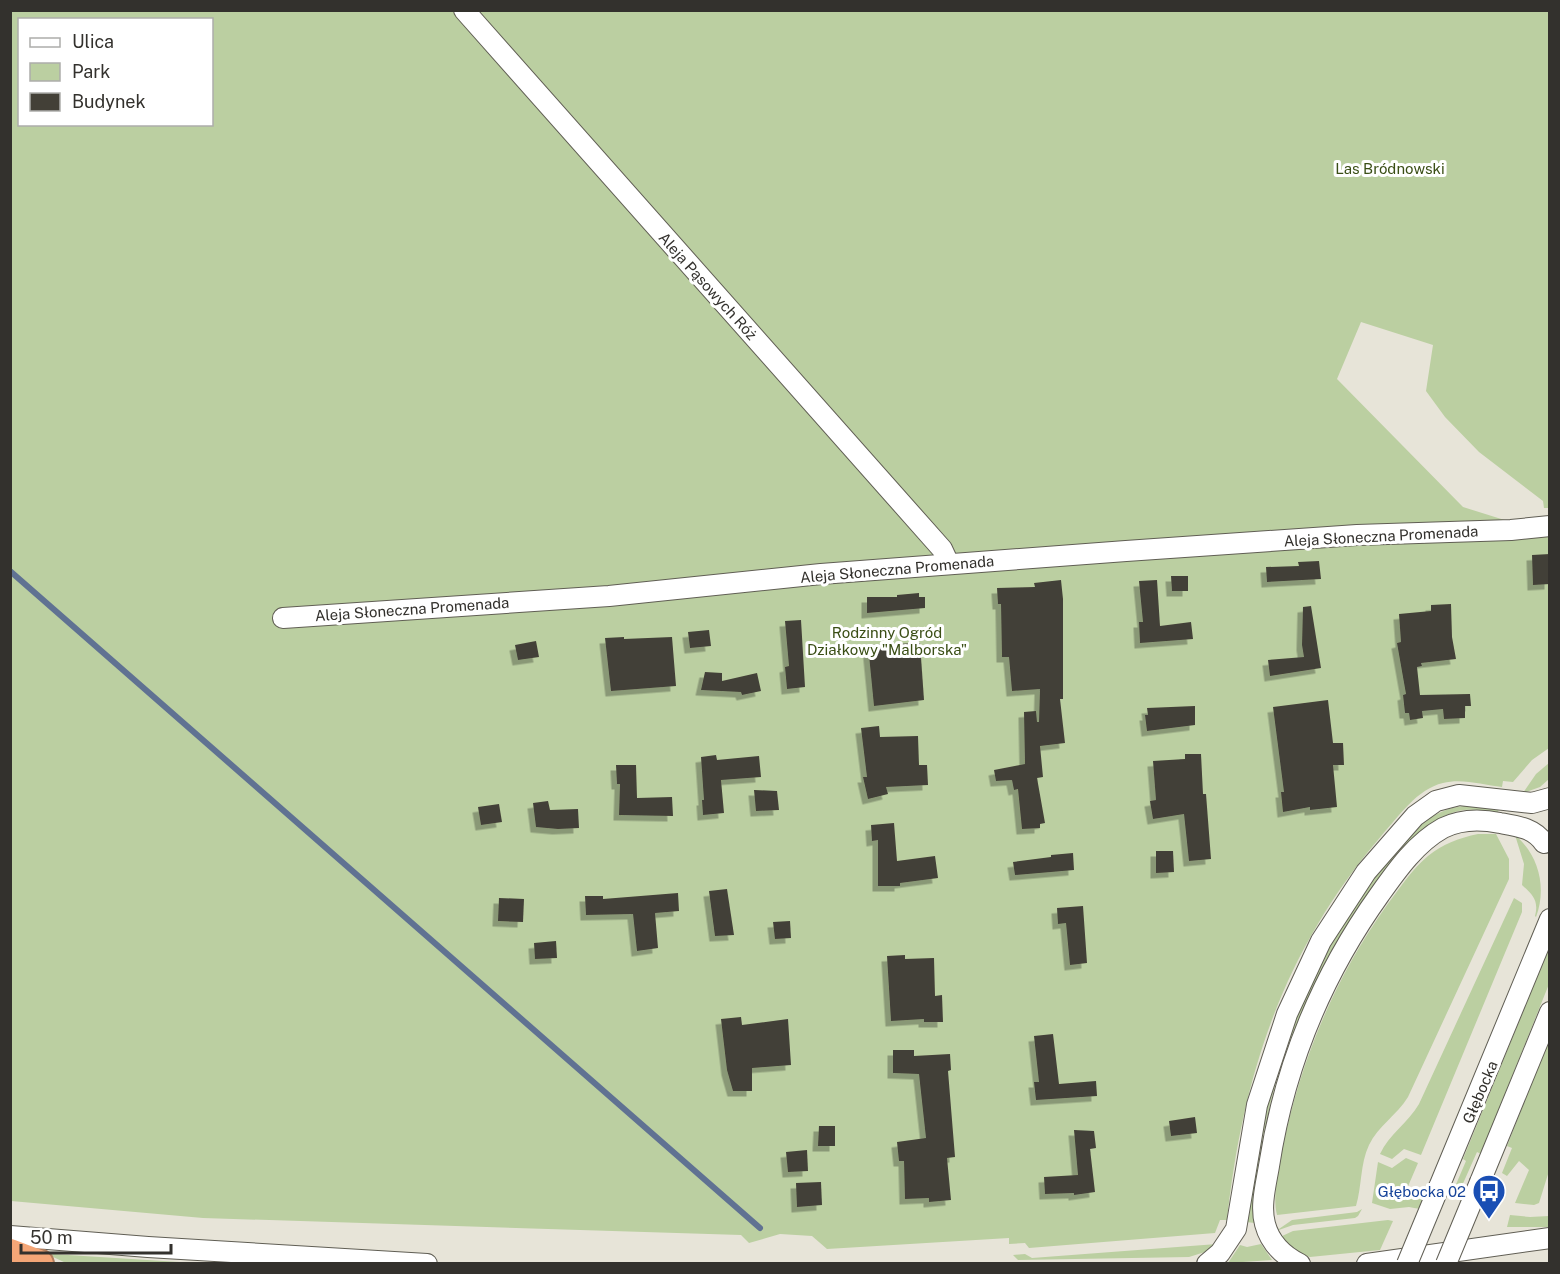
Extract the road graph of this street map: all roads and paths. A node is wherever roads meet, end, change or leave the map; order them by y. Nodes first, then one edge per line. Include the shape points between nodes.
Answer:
1 (464, 10) edge
2 (1550, 526) edge
3 (949, 564) junction
4 (283, 618) dead end
5 (1550, 799) edge
6 (1547, 849) edge
7 (1550, 919) edge
8 (1550, 1012) edge
9 (10, 1236) edge
10 (1550, 1238) edge
11 (10, 1253) edge
12 (39, 1263) edge
13 (427, 1263) edge
14 (1207, 1263) edge
15 (1300, 1263) edge
16 (1367, 1263) edge
17 (1407, 1263) edge
18 (1446, 1263) edge

1 - 3 street, Aleja Pąsowych Róż via 942,549
2 - 3 street, Aleja Słoneczna Promenada via 1357,535
3 - 4 street, Aleja Słoneczna Promenada via 624,594
5 - 6 street via 1543,822
5 - 14 street via 1532,803 1459,795 1436,801 1415,816 1366,872 1321,941 1287,1014 1257,1105 1236,1230 1220,1253
6 - 15 street via 1531,831 1491,821 1464,821 1441,829 1418,847 1391,878 1347,944 1320,995 1291,1067 1276,1122 1266,1184 1266,1227 1288,1258
7 - 17 street, Głębocka, bridge
8 - 18 street, bridge
9 - 13 street
10 - 16 street
11 - 12 highway

